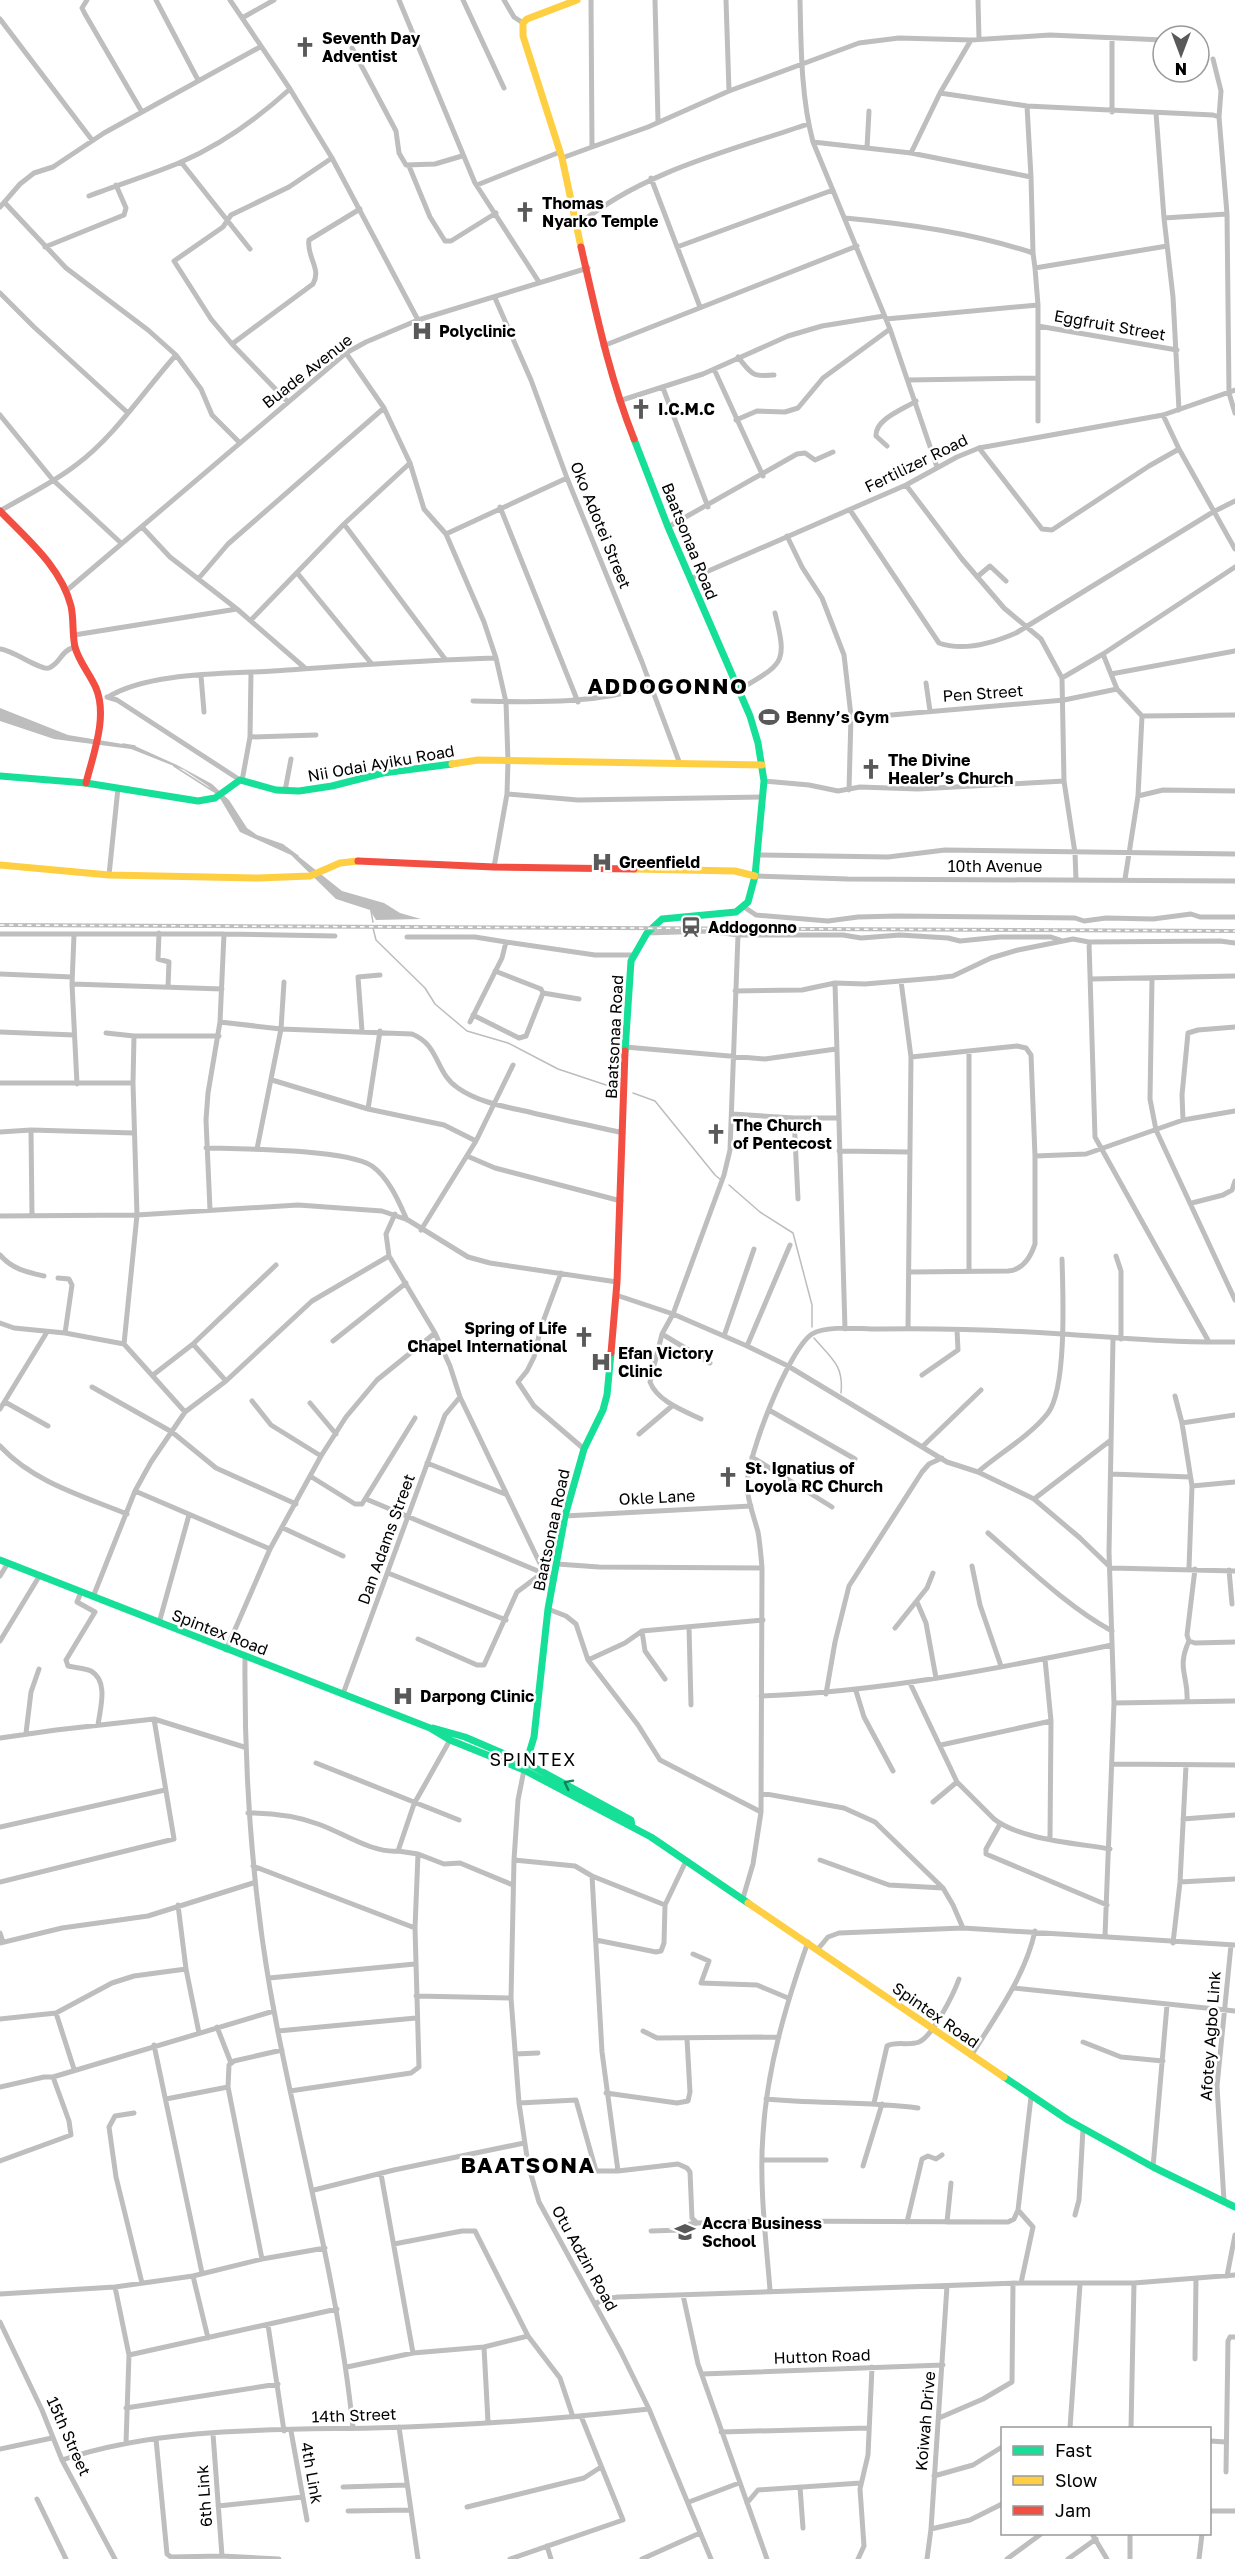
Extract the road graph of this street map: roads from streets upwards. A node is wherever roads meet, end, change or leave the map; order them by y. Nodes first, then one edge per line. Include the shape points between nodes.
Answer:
1 (87, 0) edge
2 (156, 0) edge
3 (230, 0) edge
4 (274, 0) edge
5 (399, 0) edge
6 (463, 0) edge
7 (504, 0) edge
8 (577, 0) edge
9 (591, 0) edge
10 (655, 0) edge
11 (726, 0) edge
12 (800, 0) edge
13 (978, 0) edge
14 (242, 18) junction
15 (0, 19) edge
16 (523, 23) junction
17 (1112, 38) junction
18 (979, 39) junction
19 (971, 40) junction
20 (1151, 40) edge
21 (260, 47) junction
22 (352, 48) dead end
23 (1213, 59) dead end
24 (802, 64) junction
25 (198, 80) junction
26 (504, 88) dead end
27 (290, 89) junction
28 (729, 91) junction
29 (940, 93) junction
30 (1027, 106) junction
31 (869, 111) dead end
32 (142, 112) junction
33 (1112, 112) junction
34 (1156, 113) junction
35 (1219, 117) junction
36 (658, 121) junction
37 (808, 124) junction
38 (92, 140) junction
39 (813, 142) junction
40 (592, 147) junction
41 (867, 148) junction
42 (910, 153) junction
43 (561, 155) junction
44 (462, 156) junction
45 (332, 158) junction
46 (182, 162) junction
47 (409, 165) junction
48 (1031, 177) junction
49 (651, 178) junction
50 (116, 185) junction
51 (477, 185) junction
52 (833, 190) junction
53 (89, 196) dead end
54 (3, 205) edge
55 (360, 209) junction
56 (496, 213) junction
57 (1227, 214) junction
58 (845, 218) junction
59 (1164, 218) junction
60 (226, 222) junction
61 (578, 225) junction
62 (858, 246) junction
63 (1167, 246) junction
64 (45, 247) junction
65 (677, 247) junction
66 (250, 249) dead end
67 (1033, 253) junction
68 (588, 267) junction
69 (1035, 267) junction
70 (539, 282) junction
71 (0, 292) edge
72 (495, 298) junction
73 (1038, 305) junction
74 (700, 307) junction
75 (885, 317) junction
76 (418, 320) junction
77 (1038, 326) junction
78 (890, 329) junction
79 (232, 344) junction
80 (603, 346) junction
81 (1177, 350) junction
82 (346, 353) junction
83 (176, 355) junction
84 (738, 357) junction
85 (714, 369) junction
86 (774, 375) dead end
87 (1038, 378) junction
88 (908, 380) junction
89 (663, 388) junction
90 (1232, 392) edge
91 (619, 401) junction
92 (916, 401) junction
93 (288, 402) junction
94 (384, 408) junction
95 (1179, 410) junction
96 (128, 413) junction
97 (1235, 413) edge
98 (0, 415) edge
99 (1163, 415) junction
100 (736, 420) junction
101 (1038, 421) dead end
102 (240, 443) junction
103 (887, 446) dead end
104 (979, 448) junction
105 (1179, 449) junction
106 (832, 452) dead end
107 (410, 463) junction
108 (937, 467) junction
109 (762, 476) junction
110 (567, 478) junction
111 (53, 480) junction
112 (906, 486) junction
113 (1235, 501) edge
114 (500, 507) junction
115 (708, 507) junction
116 (850, 510) junction
117 (0, 511) edge
118 (1213, 512) junction
119 (344, 524) junction
120 (142, 527) junction
121 (668, 527) junction
122 (446, 534) junction
123 (787, 536) junction
124 (121, 543) junction
125 (1235, 549) edge
126 (1235, 567) edge
127 (298, 574) junction
128 (977, 577) junction
129 (199, 578) junction
130 (690, 579) junction
131 (1006, 581) dead end
132 (66, 591) junction
133 (237, 609) junction
134 (775, 613) dead end
135 (251, 620) junction
136 (1026, 627) junction
137 (74, 635) junction
138 (75, 647) junction
139 (0, 649) edge
140 (1235, 651) edge
141 (1103, 654) junction
142 (496, 657) junction
143 (445, 659) junction
144 (371, 663) junction
145 (305, 668) junction
146 (251, 672) junction
147 (1111, 674) junction
148 (201, 676) junction
149 (1062, 678) junction
150 (926, 683) dead end
151 (650, 686) junction
152 (1117, 689) junction
153 (739, 690) junction
154 (99, 697) junction
155 (108, 697) junction
156 (1064, 700) junction
157 (473, 701) dead end
158 (506, 702) junction
159 (578, 702) junction
160 (930, 711) junction
161 (204, 712) dead end
162 (1235, 715) edge
163 (851, 716) junction
164 (1142, 716) junction
165 (316, 735) dead end
166 (250, 737) junction
167 (291, 759) dead end
168 (508, 761) junction
169 (680, 764) junction
170 (762, 765) junction
171 (0, 776) edge
172 (241, 781) junction
173 (764, 781) junction
174 (1064, 781) junction
175 (86, 783) junction
176 (118, 788) junction
177 (849, 790) junction
178 (1235, 790) edge
179 (285, 791) junction
180 (507, 795) junction
181 (1138, 796) junction
182 (763, 797) junction
183 (1075, 853) junction
184 (1128, 853) junction
185 (1235, 854) edge
186 (757, 855) junction
187 (0, 865) edge
188 (494, 867) junction
189 (110, 875) junction
190 (755, 876) junction
191 (1125, 879) junction
192 (1076, 880) junction
193 (1235, 881) edge
194 (744, 907) junction
195 (1235, 917) edge
196 (159, 933) junction
197 (224, 933) junction
198 (647, 933) junction
199 (0, 934) edge
200 (74, 934) junction
201 (738, 935) junction
202 (335, 936) dead end
203 (407, 937) dead end
204 (1062, 941) junction
205 (506, 942) junction
206 (1089, 942) junction
207 (1235, 943) edge
208 (633, 955) junction
209 (495, 971) junction
210 (0, 974) edge
211 (380, 975) dead end
212 (1235, 976) edge
213 (72, 977) junction
214 (1090, 979) junction
215 (1152, 979) junction
216 (902, 981) junction
217 (284, 982) dead end
218 (835, 983) junction
219 (72, 984) junction
220 (168, 987) junction
221 (222, 989) junction
222 (735, 991) junction
223 (543, 993) junction
224 (579, 999) dead end
225 (473, 1015) junction
226 (220, 1022) junction
227 (470, 1022) dead end
228 (1235, 1027) edge
229 (280, 1029) junction
230 (362, 1031) junction
231 (380, 1031) junction
232 (0, 1032) edge
233 (106, 1033) dead end
234 (74, 1035) junction
235 (134, 1036) junction
236 (219, 1036) junction
237 (625, 1047) junction
238 (836, 1049) junction
239 (969, 1052) junction
240 (733, 1055) junction
241 (911, 1057) junction
242 (513, 1065) dead end
243 (272, 1080) junction
244 (0, 1083) edge
245 (133, 1083) junction
246 (77, 1084) junction
247 (494, 1104) junction
248 (368, 1108) junction
249 (1235, 1111) edge
250 (732, 1114) junction
251 (794, 1118) junction
252 (838, 1118) junction
253 (1183, 1120) junction
254 (31, 1130) junction
255 (1156, 1130) junction
256 (0, 1132) edge
257 (134, 1133) junction
258 (624, 1133) junction
259 (476, 1141) junction
260 (206, 1148) junction
261 (257, 1149) junction
262 (1102, 1149) junction
263 (839, 1151) junction
264 (909, 1152) junction
265 (467, 1156) junction
266 (1035, 1156) junction
267 (1235, 1181) edge
268 (798, 1199) dead end
269 (621, 1201) junction
270 (1191, 1203) junction
271 (210, 1210) junction
272 (395, 1214) junction
273 (137, 1215) junction
274 (0, 1216) edge
275 (32, 1216) junction
276 (408, 1220) junction
277 (421, 1230) junction
278 (790, 1245) dead end
279 (754, 1249) dead end
280 (0, 1255) edge
281 (389, 1256) junction
282 (1116, 1256) dead end
283 (1062, 1259) dead end
284 (276, 1266) dead end
285 (969, 1271) junction
286 (910, 1272) junction
287 (561, 1273) junction
288 (44, 1276) dead end
289 (58, 1278) dead end
290 (617, 1282) junction
291 (406, 1283) junction
292 (616, 1295) junction
293 (1235, 1300) edge
294 (673, 1314) junction
295 (0, 1323) edge
296 (845, 1329) junction
297 (908, 1329) junction
298 (957, 1330) junction
299 (47, 1332) junction
300 (65, 1333) junction
301 (435, 1334) junction
302 (663, 1334) junction
303 (1061, 1334) junction
304 (724, 1336) junction
305 (1113, 1339) junction
306 (1121, 1339) junction
307 (333, 1341) dead end
308 (1209, 1342) junction
309 (1235, 1342) edge
310 (124, 1344) junction
311 (192, 1344) junction
312 (747, 1346) junction
313 (710, 1363) dead end
314 (788, 1366) junction
315 (153, 1375) junction
316 (922, 1375) dead end
317 (226, 1381) junction
318 (92, 1387) dead end
319 (981, 1390) dead end
320 (1175, 1396) dead end
321 (460, 1397) junction
322 (252, 1401) dead end
323 (5, 1402) junction
324 (310, 1403) dead end
325 (672, 1406) junction
326 (0, 1409) edge
327 (769, 1410) junction
328 (185, 1412) junction
329 (1235, 1414) edge
330 (415, 1418) dead end
331 (701, 1419) dead end
332 (1182, 1423) junction
333 (48, 1426) dead end
334 (172, 1432) junction
335 (336, 1434) junction
336 (639, 1434) dead end
337 (1111, 1440) junction
338 (0, 1446) edge
339 (922, 1447) junction
340 (584, 1449) junction
341 (321, 1456) junction
342 (752, 1457) junction
343 (942, 1458) junction
344 (855, 1459) dead end
345 (428, 1463) junction
346 (978, 1472) junction
347 (1111, 1474) junction
348 (310, 1476) junction
349 (1190, 1478) junction
350 (1235, 1482) edge
351 (1192, 1486) junction
352 (135, 1491) junction
353 (505, 1494) junction
354 (366, 1499) junction
355 (1034, 1499) junction
356 (296, 1504) junction
357 (751, 1506) junction
358 (832, 1507) dead end
359 (127, 1514) junction
360 (189, 1515) junction
361 (565, 1516) junction
362 (408, 1517) junction
363 (283, 1528) junction
364 (988, 1533) dead end
365 (270, 1549) junction
366 (343, 1557) dead end
367 (0, 1560) edge
368 (8, 1563) junction
369 (557, 1564) junction
370 (972, 1566) dead end
371 (762, 1568) junction
372 (1111, 1568) junction
373 (1192, 1568) junction
374 (1232, 1570) edge
375 (388, 1573) junction
376 (933, 1573) dead end
377 (545, 1574) junction
378 (40, 1575) junction
379 (0, 1576) edge
380 (554, 1580) junction
381 (81, 1592) junction
382 (93, 1598) junction
383 (917, 1602) junction
384 (1232, 1604) dead end
385 (548, 1609) junction
386 (506, 1620) junction
387 (763, 1620) junction
388 (159, 1623) junction
389 (689, 1627) junction
390 (895, 1628) dead end
391 (642, 1631) junction
392 (1112, 1631) junction
393 (418, 1639) dead end
394 (0, 1641) edge
395 (1189, 1641) junction
396 (1235, 1642) edge
397 (1112, 1645) junction
398 (226, 1650) junction
399 (245, 1657) junction
400 (1046, 1659) junction
401 (588, 1660) junction
402 (1001, 1666) junction
403 (39, 1669) dead end
404 (936, 1678) junction
405 (665, 1679) dead end
406 (910, 1683) junction
407 (856, 1691) junction
408 (343, 1694) junction
409 (826, 1694) junction
410 (761, 1696) junction
411 (1235, 1701) edge
412 (1187, 1702) junction
413 (1114, 1704) junction
414 (691, 1705) dead end
415 (154, 1719) junction
416 (1051, 1721) junction
417 (98, 1725) junction
418 (430, 1728) junction
419 (26, 1733) junction
420 (0, 1738) edge
421 (450, 1740) junction
422 (940, 1745) junction
423 (244, 1748) junction
424 (526, 1762) junction
425 (316, 1763) dead end
426 (1113, 1764) junction
427 (1186, 1766) junction
428 (1235, 1766) edge
429 (524, 1770) junction
430 (893, 1771) dead end
431 (957, 1782) junction
432 (165, 1790) junction
433 (761, 1793) junction
434 (933, 1802) dead end
435 (414, 1804) junction
436 (761, 1812) junction
437 (249, 1813) junction
438 (1235, 1815) edge
439 (459, 1820) dead end
440 (1183, 1820) junction
441 (1000, 1824) junction
442 (0, 1827) edge
443 (632, 1827) junction
444 (1050, 1838) junction
445 (1110, 1850) junction
446 (398, 1851) junction
447 (418, 1854) junction
448 (514, 1860) junction
449 (820, 1860) dead end
450 (686, 1861) junction
451 (253, 1866) junction
452 (592, 1876) junction
453 (1235, 1879) edge
454 (0, 1882) edge
455 (253, 1882) junction
456 (1180, 1882) junction
457 (513, 1885) junction
458 (942, 1888) junction
459 (743, 1898) junction
460 (178, 1905) junction
461 (665, 1905) junction
462 (1107, 1905) junction
463 (415, 1928) junction
464 (963, 1928) junction
465 (1035, 1931) junction
466 (0, 1933) edge
467 (1105, 1936) junction
468 (596, 1940) junction
469 (808, 1942) junction
470 (1173, 1942) junction
471 (1, 1943) edge
472 (1233, 1945) edge
473 (818, 1949) junction
474 (693, 1954) dead end
475 (415, 1964) junction
476 (186, 1969) junction
477 (269, 1978) junction
478 (959, 1979) dead end
479 (1014, 1988) junction
480 (416, 1996) junction
481 (511, 1998) junction
482 (788, 1998) junction
483 (1167, 2005) junction
484 (1223, 2010) junction
485 (274, 2011) junction
486 (1235, 2011) edge
487 (56, 2013) junction
488 (416, 2018) junction
489 (0, 2019) edge
490 (217, 2027) junction
491 (932, 2028) junction
492 (278, 2031) junction
493 (643, 2031) dead end
494 (199, 2033) junction
495 (779, 2037) junction
496 (687, 2039) junction
497 (1083, 2042) dead end
498 (154, 2045) junction
499 (282, 2050) junction
500 (538, 2053) dead end
501 (515, 2054) junction
502 (971, 2056) junction
503 (1163, 2061) junction
504 (231, 2063) junction
505 (74, 2069) junction
506 (53, 2077) junction
507 (0, 2087) edge
508 (228, 2087) junction
509 (290, 2091) junction
510 (606, 2093) junction
511 (1031, 2097) junction
512 (166, 2099) junction
513 (766, 2099) junction
514 (519, 2103) junction
515 (874, 2103) junction
516 (882, 2104) junction
517 (918, 2108) dead end
518 (134, 2113) dead end
519 (1083, 2129) junction
520 (524, 2143) junction
521 (942, 2156) dead end
522 (762, 2160) junction
523 (826, 2160) dead end
524 (0, 2161) edge
525 (863, 2166) dead end
526 (1153, 2167) junction
527 (618, 2171) junction
528 (381, 2174) junction
529 (951, 2183) dead end
530 (314, 2190) junction
531 (1224, 2201) junction
532 (1235, 2206) edge
533 (1018, 2211) junction
534 (1075, 2215) dead end
535 (765, 2221) junction
536 (907, 2222) junction
537 (947, 2222) junction
538 (697, 2223) junction
539 (651, 2231) dead end
540 (1235, 2235) edge
541 (394, 2244) junction
542 (325, 2248) junction
543 (262, 2259) junction
544 (202, 2273) junction
545 (1235, 2275) edge
546 (193, 2276) junction
547 (1227, 2276) junction
548 (1196, 2279) junction
549 (142, 2283) junction
550 (1014, 2283) junction
551 (1021, 2283) junction
552 (1134, 2283) junction
553 (1080, 2284) junction
554 (947, 2286) junction
555 (115, 2287) junction
556 (770, 2290) junction
557 (0, 2294) edge
558 (683, 2295) junction
559 (595, 2304) junction
560 (337, 2309) junction
561 (0, 2322) edge
562 (268, 2325) junction
563 (528, 2336) junction
564 (1235, 2337) edge
565 (207, 2338) junction
566 (484, 2347) junction
567 (413, 2354) junction
568 (129, 2355) junction
569 (1195, 2359) dead end
570 (943, 2365) junction
571 (347, 2367) junction
572 (872, 2367) junction
573 (702, 2374) junction
574 (278, 2384) junction
575 (126, 2408) junction
576 (649, 2409) junction
577 (581, 2416) junction
578 (573, 2417) junction
579 (939, 2418) junction
580 (488, 2422) junction
581 (399, 2427) junction
582 (1070, 2427) edge
583 (1131, 2427) edge
584 (353, 2428) junction
585 (868, 2428) junction
586 (288, 2431) junction
587 (721, 2432) junction
588 (213, 2434) junction
589 (52, 2438) junction
590 (156, 2439) junction
591 (1211, 2441) edge
592 (1226, 2442) junction
593 (126, 2443) junction
594 (1001, 2448) edge
595 (0, 2449) edge
596 (62, 2460) junction
597 (602, 2468) junction
598 (1226, 2472) dead end
599 (934, 2476) junction
600 (739, 2483) junction
601 (861, 2483) junction
602 (407, 2485) junction
603 (343, 2487) dead end
604 (800, 2487) junction
605 (303, 2497) junction
606 (37, 2499) dead end
607 (689, 2502) junction
608 (747, 2503) junction
609 (1001, 2504) edge
610 (218, 2506) junction
611 (468, 2507) dead end
612 (411, 2510) junction
613 (348, 2511) dead end
614 (1211, 2511) edge
615 (1235, 2511) edge
616 (307, 2520) dead end
617 (803, 2528) dead end
618 (931, 2529) junction
619 (700, 2533) junction
620 (1040, 2535) edge
621 (1130, 2535) edge
622 (1202, 2535) edge
623 (1094, 2536) edge
624 (547, 2546) junction
625 (222, 2556) junction
626 (66, 2559) edge
627 (115, 2559) edge
628 (279, 2559) edge
629 (418, 2559) edge
630 (510, 2559) edge
631 (551, 2559) edge
632 (642, 2559) edge
633 (711, 2559) edge
634 (767, 2559) edge
635 (858, 2559) edge
636 (927, 2559) edge
637 (1007, 2559) edge
638 (1068, 2559) edge
639 (1107, 2559) edge
640 (1130, 2559) edge
641 (1199, 2559) edge

1 - 32 street via 82,8
2 - 25 street
3 - 14 street
4 - 14 street
5 - 44 street
6 - 26 street
7 - 16 street
8 - 16 street
9 - 40 street
10 - 36 street
11 - 28 street
12 - 24 street
13 - 18 street
14 - 21 street
15 - 38 street
16 - 43 street, Baatsonaa Road via 523,36
17 - 18 street via 1050,35
17 - 20 street
17 - 33 street
18 - 19 street
19 - 24 street via 878,39
19 - 29 street
21 - 25 street
21 - 27 street
22 - 47 street via 396,131 400,158
23 - 35 street via 1221,91
24 - 28 street
24 - 37 street
25 - 32 street
27 - 45 street
27 - 46 street via 266,111
28 - 36 street
29 - 30 street
29 - 42 street
30 - 33 street
30 - 48 street
31 - 41 street
32 - 38 street
33 - 34 street
34 - 35 street
34 - 59 street
35 - 57 street
36 - 40 street
37 - 39 street
37 - 49 street
38 - 54 street via 53,167 34,173
39 - 41 street
39 - 52 street
40 - 43 street
41 - 42 street
42 - 48 street
43 - 51 street
43 - 61 street, Baatsonaa Road
44 - 47 street via 435,164
44 - 51 street
45 - 55 street
45 - 60 street via 289,187 231,215
46 - 50 street
46 - 60 street
47 - 56 street via 430,217 445,241
48 - 67 street
49 - 61 street via 607,202
49 - 65 street
50 - 53 street
50 - 64 street via 126,208 124,215
51 - 56 street
52 - 58 street
52 - 65 street
54 - 64 street
55 - 76 street
55 - 79 street via 309,240 316,274 313,284
56 - 70 street
57 - 59 street
57 - 90 street
58 - 62 street
58 - 67 street via 956,232
59 - 63 street
60 - 66 street
60 - 79 street via 174,261
61 - 68 street, Baatsonaa Road
62 - 74 street
62 - 75 street
63 - 69 street
63 - 81 street
64 - 83 street via 83,283
65 - 74 street
67 - 69 street
68 - 70 street, Buade Avenue
68 - 80 street, Baatsonaa Road
69 - 73 street
70 - 72 street, Buade Avenue
71 - 96 street
72 - 76 street, Buade Avenue
72 - 110 street, Oko Adotei Street
73 - 75 street
73 - 77 street
74 - 80 street
75 - 78 street
75 - 84 street via 822,326
76 - 82 street, Buade Avenue
77 - 81 street, Eggfruit Street
77 - 87 street
78 - 88 street
78 - 100 street via 823,378 798,408 785,412 757,411
79 - 93 street
80 - 91 street, Baatsonaa Road
81 - 95 street
82 - 93 street, Buade Avenue
82 - 94 street
83 - 96 street
83 - 102 street via 201,389 212,415
84 - 85 street
84 - 86 street via 752,375
85 - 89 street
85 - 100 street
87 - 88 street
87 - 101 street
88 - 92 street
89 - 91 street
89 - 115 street
90 - 95 street, Fertilizer Road
90 - 97 street
91 - 121 street, Baatsonaa Road
92 - 103 street via 876,429 876,436
92 - 108 street
93 - 102 street, Buade Avenue
94 - 107 street
94 - 129 street via 228,543
95 - 99 street, Fertilizer Road
96 - 111 street via 77,465
98 - 111 street
99 - 104 street, Fertilizer Road
99 - 105 street
100 - 109 street
102 - 120 street, Buade Avenue
104 - 105 street via 1047,531
104 - 108 street, Fertilizer Road
105 - 118 street
106 - 109 street via 814,460 805,453 797,454
107 - 119 street
107 - 122 street via 424,509
108 - 112 street, Fertilizer Road
109 - 115 street
110 - 114 street
110 - 151 street, Oko Adotei Street
111 - 117 street
111 - 124 street
112 - 116 street, Fertilizer Road
112 - 128 street
113 - 118 street
114 - 122 street
114 - 159 street
115 - 121 street
116 - 123 street, Fertilizer Road
116 - 136 street via 939,643 969,646 997,641
117 - 132 street via 43,557
118 - 125 street
118 - 136 street
119 - 127 street
119 - 143 street
120 - 124 street, Buade Avenue
120 - 129 street via 170,557
121 - 130 street, Baatsonaa Road
122 - 142 street
123 - 130 street, Fertilizer Road
123 - 163 street via 837,634 844,655
124 - 132 street, Buade Avenue
126 - 141 street
127 - 135 street
127 - 144 street
128 - 131 street via 990,566
128 - 136 street
129 - 133 street
130 - 153 street, Baatsonaa Road
132 - 137 street
133 - 135 street
133 - 137 street
134 - 153 street via 782,643 780,660 774,669
135 - 145 street
136 - 149 street via 1041,639
137 - 138 street
138 - 139 street via 64,651 47,669 15,652
138 - 154 street
140 - 147 street
141 - 147 street
141 - 149 street
142 - 143 street
142 - 158 street
143 - 144 street
144 - 145 street
145 - 146 street
146 - 148 street
146 - 166 street
147 - 152 street
148 - 155 street via 149,682
148 - 161 street
149 - 156 street
150 - 160 street
151 - 159 street
151 - 169 street, Oko Adotei Street
152 - 156 street, Pen Street
152 - 164 street
153 - 170 street, Baatsonaa Road
154 - 155 street
154 - 175 street
155 - 172 street
156 - 160 street, Pen Street
156 - 174 street
157 - 158 street
158 - 159 street
158 - 168 street
160 - 163 street, Pen Street
162 - 164 street
163 - 177 street
164 - 181 street
165 - 166 street
166 - 172 street
167 - 179 street
168 - 169 street, Nii Odai Ayiku Road
168 - 179 street, Nii Odai Ayiku Road via 429,766
168 - 180 street
169 - 170 street, Nii Odai Ayiku Road
170 - 173 street, Baatsonaa Road
171 - 175 street
172 - 176 street via 215,798 198,801
172 - 179 street, Nii Odai Ayiku Road
173 - 177 street
173 - 182 street, Baatsonaa Road
174 - 177 street
174 - 183 street
175 - 176 street
176 - 189 street
178 - 181 street via 1163,790
180 - 182 street via 578,800
180 - 188 street
181 - 184 street
182 - 186 street, Baatsonaa Road
183 - 184 street
183 - 186 street via 945,850 888,857
183 - 192 street
184 - 185 street
184 - 191 street
186 - 190 street, Baatsonaa Road
187 - 189 street
188 - 189 street via 353,861 310,876
188 - 190 street via 735,871
190 - 192 street, 10th Avenue
190 - 194 street, Baatsonaa Road via 751,897
191 - 192 street, 10th Avenue
191 - 193 street, 10th Avenue
194 - 195 street via 756,915 828,921 858,917 986,916 1084,921 1153,920 1191,914
194 - 198 street, Baatsonaa Road via 736,912 662,919
196 - 197 street
196 - 200 street
196 - 220 street via 158,959 168,962
197 - 202 street
197 - 221 street
198 - 201 street via 708,931
198 - 208 street, Baatsonaa Road
199 - 200 street
200 - 213 street
201 - 204 street via 900,935 960,941 1051,937
201 - 222 street
203 - 205 street
204 - 206 street
204 - 216 street via 1006,953 953,976
205 - 208 street via 596,955
205 - 209 street
206 - 207 street
206 - 214 street
208 - 237 street, Baatsonaa Road
209 - 223 street
209 - 225 street
210 - 213 street
211 - 230 street via 358,977
212 - 215 street
213 - 219 street
214 - 215 street
214 - 262 street via 1094,1124 1095,1137
215 - 255 street via 1150,1100
216 - 218 street
216 - 241 street
217 - 229 street
218 - 222 street via 801,990
218 - 238 street
219 - 220 street
219 - 234 street
220 - 221 street
221 - 226 street
222 - 240 street
223 - 224 street
223 - 225 street via 523,1038
225 - 227 street
226 - 229 street
226 - 236 street
228 - 253 street via 1188,1033
229 - 230 street
229 - 243 street
230 - 231 street
231 - 247 street via 423,1038 455,1086
231 - 248 street
232 - 234 street
233 - 235 street
234 - 246 street
235 - 236 street
235 - 245 street
236 - 260 street via 208,1093
237 - 240 street
237 - 258 street, Baatsonaa Road
238 - 240 street via 772,1059
238 - 252 street
239 - 241 street
239 - 266 street via 1017,1046 1026,1048 1031,1055
239 - 285 street
240 - 250 street
241 - 264 street
242 - 247 street
243 - 248 street
243 - 261 street
244 - 246 street
245 - 246 street
245 - 257 street
247 - 258 street
247 - 259 street
248 - 259 street via 444,1125
249 - 253 street
250 - 251 street
250 - 294 street via 724,1175
251 - 252 street
251 - 268 street
252 - 263 street
253 - 255 street
254 - 256 street
254 - 257 street
254 - 275 street
255 - 262 street
255 - 270 street
257 - 273 street
258 - 269 street, Baatsonaa Road
259 - 265 street
260 - 261 street
260 - 271 street
261 - 276 street via 318,1154 369,1165 398,1198
262 - 266 street via 1086,1154
262 - 308 street
263 - 264 street
263 - 296 street
264 - 286 street
265 - 269 street via 495,1168
265 - 277 street
266 - 285 street via 1035,1244 1030,1257 1015,1271
267 - 270 street via 1232,1190 1223,1195
269 - 290 street, Baatsonaa Road
270 - 293 street
271 - 272 street via 298,1206
271 - 273 street
272 - 276 street
272 - 281 street via 386,1234
273 - 275 street
273 - 310 street
274 - 275 street
276 - 277 street
277 - 287 street via 468,1257
278 - 312 street
279 - 304 street
280 - 288 street via 9,1265
281 - 291 street
281 - 317 street via 312,1301
282 - 306 street via 1121,1271
283 - 303 street
284 - 311 street
285 - 286 street
286 - 297 street
287 - 290 street
287 - 340 street via 534,1357 518,1382 534,1406
289 - 300 street via 69,1280 72,1285
290 - 292 street, Baatsonaa Road
291 - 301 street
291 - 307 street
292 - 294 street
292 - 340 street, Baatsonaa Road via 607,1395
294 - 302 street
294 - 304 street
295 - 299 street
296 - 297 street
296 - 314 street via 813,1334
297 - 298 street
298 - 303 street
298 - 316 street via 958,1350
299 - 300 street
299 - 323 street
300 - 310 street
301 - 321 street
301 - 335 street via 372,1386
302 - 313 street
302 - 325 street via 650,1382
303 - 305 street
303 - 346 street via 1053,1405
304 - 312 street
305 - 306 street
305 - 337 street
306 - 308 street
308 - 309 street
310 - 315 street
311 - 315 street
311 - 317 street
312 - 314 street
314 - 327 street
314 - 339 street
315 - 328 street
317 - 328 street
318 - 334 street
319 - 339 street
320 - 332 street
321 - 345 street, Dan Adams Street via 445,1415
321 - 353 street
322 - 341 street via 271,1425
323 - 326 street
323 - 333 street
324 - 335 street
325 - 331 street
325 - 336 street
327 - 342 street
327 - 344 street
328 - 334 street
329 - 332 street
330 - 354 street
332 - 349 street
334 - 352 street
334 - 356 street via 216,1468
335 - 341 street
337 - 347 street
337 - 355 street
338 - 359 street via 21,1466 44,1479
339 - 343 street
340 - 361 street, Baatsonaa Road
341 - 348 street
342 - 357 street via 747,1488
342 - 358 street
343 - 346 street
343 - 409 street via 922,1472 849,1586
345 - 353 street
345 - 362 street, Dan Adams Street
346 - 355 street
347 - 349 street
347 - 372 street
348 - 354 street via 356,1504
348 - 356 street
349 - 351 street
350 - 351 street
351 - 373 street
352 - 359 street
352 - 360 street
353 - 377 street
354 - 362 street
355 - 372 street
356 - 363 street
357 - 361 street, Okle Lane
357 - 371 street
359 - 382 street
360 - 365 street
360 - 388 street
361 - 369 street, Baatsonaa Road
362 - 375 street, Dan Adams Street
362 - 377 street
363 - 365 street
363 - 366 street
364 - 392 street
365 - 398 street
367 - 368 street, Spintex Road
368 - 378 street, Spintex Road
368 - 379 street
369 - 371 street via 599,1568
369 - 380 street, Baatsonaa Road
370 - 402 street via 980,1605
371 - 387 street
372 - 373 street
372 - 392 street
373 - 374 street
373 - 395 street
374 - 384 street
375 - 386 street
375 - 408 street, Dan Adams Street
376 - 383 street
377 - 380 street
377 - 386 street via 520,1588
378 - 381 street, Spintex Road
378 - 394 street
380 - 385 street, Baatsonaa Road
381 - 382 street, Spintex Road
381 - 417 street via 77,1602 95,1612 66,1664 90,1670 97,1676 102,1688
382 - 388 street, Spintex Road
383 - 390 street
383 - 404 street via 926,1623
385 - 401 street via 576,1624
385 - 424 street, Baatsonaa Road via 534,1737
386 - 393 street via 481,1666
387 - 389 street
387 - 410 street
388 - 398 street, Spintex Road
389 - 391 street
389 - 414 street
391 - 401 street
391 - 405 street via 645,1651
392 - 397 street
395 - 396 street
395 - 412 street via 1182,1661
397 - 400 street
397 - 413 street
398 - 399 street, Spintex Road
399 - 408 street, Spintex Road
399 - 423 street
400 - 402 street
400 - 416 street
401 - 436 street via 660,1760
402 - 404 street
403 - 419 street via 31,1692
404 - 406 street
406 - 407 street
406 - 422 street
407 - 409 street
407 - 430 street via 864,1717
408 - 418 street, Spintex Road
409 - 410 street
410 - 433 street
411 - 412 street
412 - 413 street
413 - 426 street
415 - 417 street
415 - 423 street
415 - 432 street
416 - 422 street
416 - 444 street
417 - 419 street
418 - 421 street, Spintex Road
418 - 424 street, Spintex Road via 448,1731
419 - 420 street
421 - 429 street, Spintex Road
421 - 435 street
422 - 431 street
423 - 437 street
424 - 429 street, Baatsonaa Road
443 -> 424 street, Spintex Road via 631,1820
425 - 435 street
426 - 427 street
426 - 445 street
427 - 428 street
427 - 440 street
429 - 443 street, Spintex Road
429 - 448 street, Otu Adzin Road
431 - 434 street
431 - 441 street
432 - 442 street
432 - 454 street via 174,1839
433 - 436 street
433 - 458 street via 844,1808 875,1822
435 - 439 street
435 - 446 street
436 - 459 street
437 - 446 street via 298,1818 380,1850
437 - 451 street
438 - 440 street
440 - 456 street
441 - 444 street
441 - 462 street via 986,1854
443 - 450 street, Spintex Road
444 - 445 street
445 - 462 street
446 - 447 street
447 - 457 street via 444,1864 460,1863
447 - 463 street
448 - 452 street via 575,1866
448 - 457 street, Otu Adzin Road
449 - 458 street via 876,1882
450 - 459 street, Spintex Road
450 - 461 street
451 - 455 street
451 - 463 street
452 - 461 street
452 - 468 street
453 - 456 street
455 - 460 street
455 - 477 street
456 - 470 street
457 - 481 street, Otu Adzin Road
458 - 464 street
459 - 469 street, Spintex Road
460 - 471 street via 148,1916 62,1928
460 - 476 street
461 - 468 street via 661,1951
462 - 467 street
463 - 475 street
464 - 465 street
464 - 473 street via 839,1933 828,1937
465 - 467 street
465 - 479 street via 1028,1959
466 - 471 street
467 - 470 street
468 - 510 street
469 - 473 street, Spintex Road
469 - 482 street
470 - 472 street
472 - 484 street, Afotey Agbo Link
473 - 491 street, Spintex Road
474 - 482 street via 709,1961 702,1983 757,1985
475 - 477 street
475 - 480 street
476 - 487 street via 112,1983
476 - 494 street
477 - 485 street
478 - 491 street
479 - 483 street
479 - 502 street
480 - 481 street
480 - 488 street
481 - 501 street, Otu Adzin Road
482 - 495 street
483 - 484 street
483 - 503 street
484 - 486 street
484 - 531 street, Afotey Agbo Link via 1217,2094
485 - 490 street
485 - 492 street
487 - 489 street
487 - 505 street
488 - 492 street
488 - 509 street via 416,2071
490 - 494 street
490 - 504 street
491 - 502 street, Spintex Road
491 - 515 street via 918,2042 887,2046
492 - 499 street
493 - 496 street via 657,2038
494 - 498 street
495 - 496 street
495 - 513 street
496 - 510 street via 688,2101 677,2103
497 - 503 street via 1121,2057
498 - 505 street
498 - 512 street
499 - 504 street
499 - 509 street
500 - 501 street
501 - 514 street, Otu Adzin Road
502 - 511 street, Spintex Road
503 - 526 street
504 - 508 street
505 - 506 street
506 - 507 street
506 - 524 street via 71,2136
508 - 512 street
508 - 543 street
509 - 530 street
510 - 527 street
511 - 519 street, Spintex Road
511 - 533 street
512 - 544 street
513 - 515 street via 816,2104
513 - 522 street
514 - 520 street, Otu Adzin Road
514 - 527 street via 576,2100 596,2171
515 - 516 street
516 - 517 street
516 - 525 street
518 - 549 street via 115,2116 110,2127 116,2177
519 - 526 street, Spintex Road
519 - 534 street
520 - 528 street
520 - 559 street, Otu Adzin Road via 539,2202
521 - 536 street via 922,2158
522 - 523 street
522 - 535 street
526 - 531 street, Spintex Road
527 - 538 street via 678,2164 687,2168 692,2218
528 - 530 street
528 - 541 street
529 - 537 street
530 - 542 street
531 - 532 street, Spintex Road
533 - 537 street via 1008,2222
533 - 551 street via 1033,2227
535 - 536 street
535 - 538 street
535 - 556 street
536 - 537 street
538 - 539 street via 681,2230
540 - 547 street
541 - 563 street via 475,2231
541 - 567 street
542 - 543 street
542 - 560 street
543 - 544 street
544 - 546 street
545 - 547 street
546 - 549 street
546 - 565 street
547 - 548 street
548 - 552 street
548 - 569 street
549 - 555 street
550 - 551 street
550 - 554 street
550 - 579 street via 1011,2382
551 - 553 street
552 - 553 street
552 - 583 street
553 - 582 street
554 - 556 street
554 - 570 street, Koiwah Drive
555 - 557 street
555 - 568 street
556 - 558 street
558 - 559 street via 618,2296
558 - 573 street
559 - 576 street, Otu Adzin Road
560 - 562 street
560 - 571 street
561 - 589 street, 15th Street
562 - 565 street
562 - 574 street, 4th Link
563 - 566 street
563 - 578 street via 560,2378
564 - 592 street via 1228,2341
565 - 568 street
566 - 567 street
566 - 580 street
567 - 571 street
568 - 575 street
570 - 572 street, Hutton Road
570 - 579 street, Koiwah Drive
571 - 584 street
572 - 573 street, Hutton Road
572 - 585 street
573 - 587 street
574 - 575 street
574 - 586 street, 4th Link
575 - 593 street
576 - 577 street, 14th Street
576 - 607 street, Otu Adzin Road
577 - 578 street, 14th Street
577 - 597 street
578 - 580 street, 14th Street
579 - 599 street, Koiwah Drive
580 - 581 street, 14th Street
581 - 584 street, 14th Street
581 - 602 street
584 - 586 street, 14th Street
585 - 587 street
585 - 601 street via 866,2469
586 - 588 street, 14th Street
586 - 605 street, 4th Link
587 - 600 street
588 - 590 street, 14th Street
588 - 610 street, 6th Link
589 - 595 street
589 - 596 street, 15th Street
590 - 593 street, 14th Street
590 - 625 street via 167,2554
591 - 592 street
592 - 598 street
593 - 596 street, 14th Street
594 - 599 street via 973,2465
596 - 627 street, 15th Street
597 - 611 street via 584,2478
597 - 624 street via 623,2520
599 - 618 street, Koiwah Drive
600 - 607 street
600 - 608 street
601 - 604 street
601 - 635 street via 864,2546
602 - 603 street
602 - 612 street
604 - 608 street via 756,2491
604 - 617 street
605 - 610 street
605 - 616 street, 4th Link
606 - 626 street
607 - 619 street, Otu Adzin Road
608 - 634 street
609 - 618 street via 970,2520
610 - 625 street, 6th Link
612 - 613 street
612 - 629 street
614 - 615 street
618 - 636 street, Koiwah Drive
619 - 632 street
619 - 633 street, Otu Adzin Road
620 - 637 street
621 - 640 street
622 - 641 street
623 - 638 street
623 - 639 street
624 - 630 street
624 - 631 street
625 - 628 street

